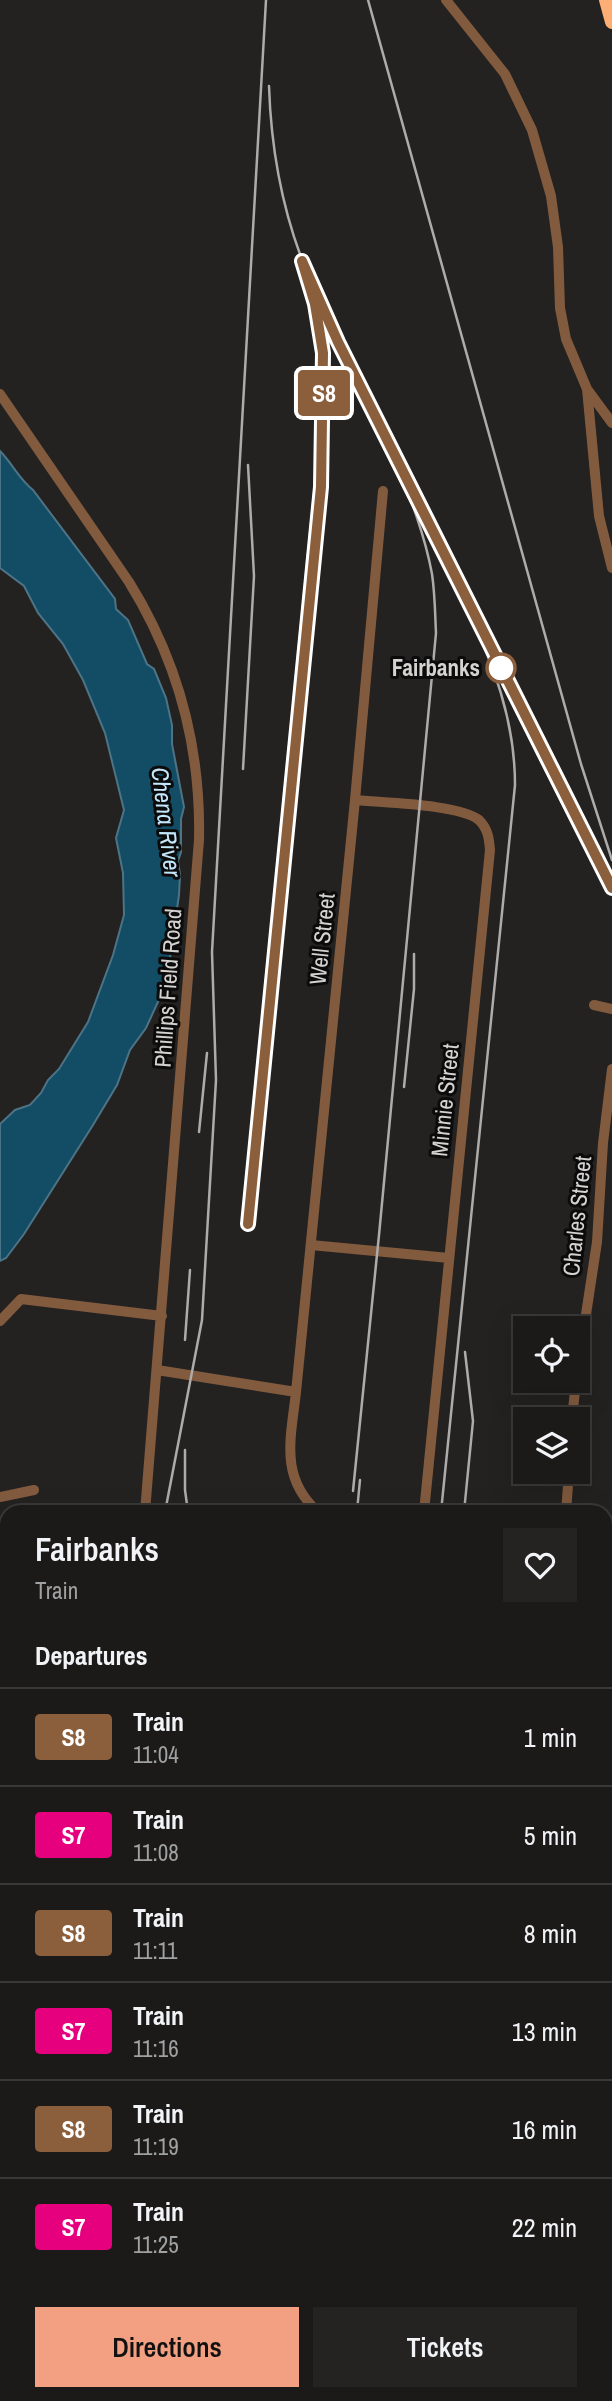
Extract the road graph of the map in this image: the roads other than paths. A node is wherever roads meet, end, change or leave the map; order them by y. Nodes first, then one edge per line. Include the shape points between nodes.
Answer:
1 (446, 0) edge
2 (606, 0) edge
3 (612, 22) edge
4 (587, 388) junction
5 (0, 394) edge
6 (612, 423) edge
7 (383, 491) dead end
8 (612, 568) edge
9 (355, 800) junction
10 (594, 1005) dead end
11 (612, 1009) edge
12 (612, 1069) edge
13 (310, 1245) junction
14 (449, 1258) junction
15 (162, 1316) junction
16 (586, 1316) edge
17 (0, 1321) edge
18 (157, 1370) junction
19 (296, 1392) junction
20 (568, 1484) edge
21 (34, 1490) dead end
22 (0, 1497) edge
23 (146, 1505) edge
24 (312, 1505) edge
25 (425, 1505) edge
26 (567, 1505) edge

1 - 4 street via 505,74 532,130 555,219 562,321
2 - 3 highway
4 - 6 street
4 - 8 street via 599,516
5 - 15 street, Phillips Field Road via 147,611 176,678 193,744 199,840
7 - 9 street, Well Street
9 - 13 street, Well Street
9 - 14 street, Minnie Street via 460,812 478,819 488,831 489,872
10 - 11 street
12 - 16 street, Charles Street
13 - 14 street
13 - 19 street, Well Street
14 - 25 street, Minnie Street
15 - 17 street via 21,1299
15 - 18 street, Phillips Field Road
18 - 19 street
18 - 23 street, Phillips Field Road
19 - 24 street, Well Street via 291,1465 296,1486
20 - 26 street
21 - 22 street

